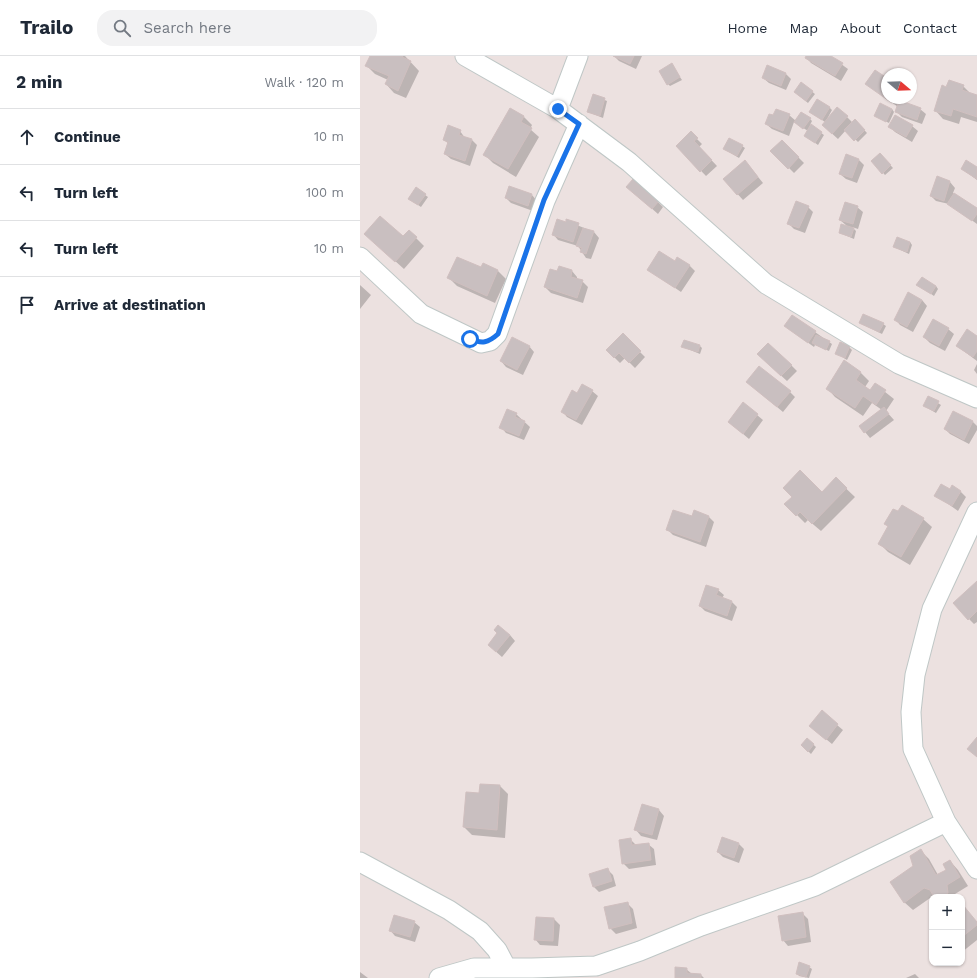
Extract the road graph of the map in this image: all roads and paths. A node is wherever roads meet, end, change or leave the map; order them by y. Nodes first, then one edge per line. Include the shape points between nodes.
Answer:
1 (465, 56) edge
2 (578, 56) edge
3 (558, 109) junction
4 (579, 124) junction
5 (360, 257) edge
6 (977, 398) edge
7 (977, 512) edge
8 (946, 822) junction
9 (360, 862) edge
10 (977, 869) edge
11 (506, 967) junction
12 (439, 978) edge

1 - 3 street
2 - 3 street
3 - 4 street
4 - 5 street via 544,200 498,334 490,341 481,343 470,339 421,314
4 - 6 street via 629,162 766,284 899,364
7 - 8 street via 932,610 915,675 911,712 913,749
8 - 10 street
8 - 11 street via 815,886 596,966
9 - 11 street via 449,910 480,931 497,950
11 - 12 street via 474,968

